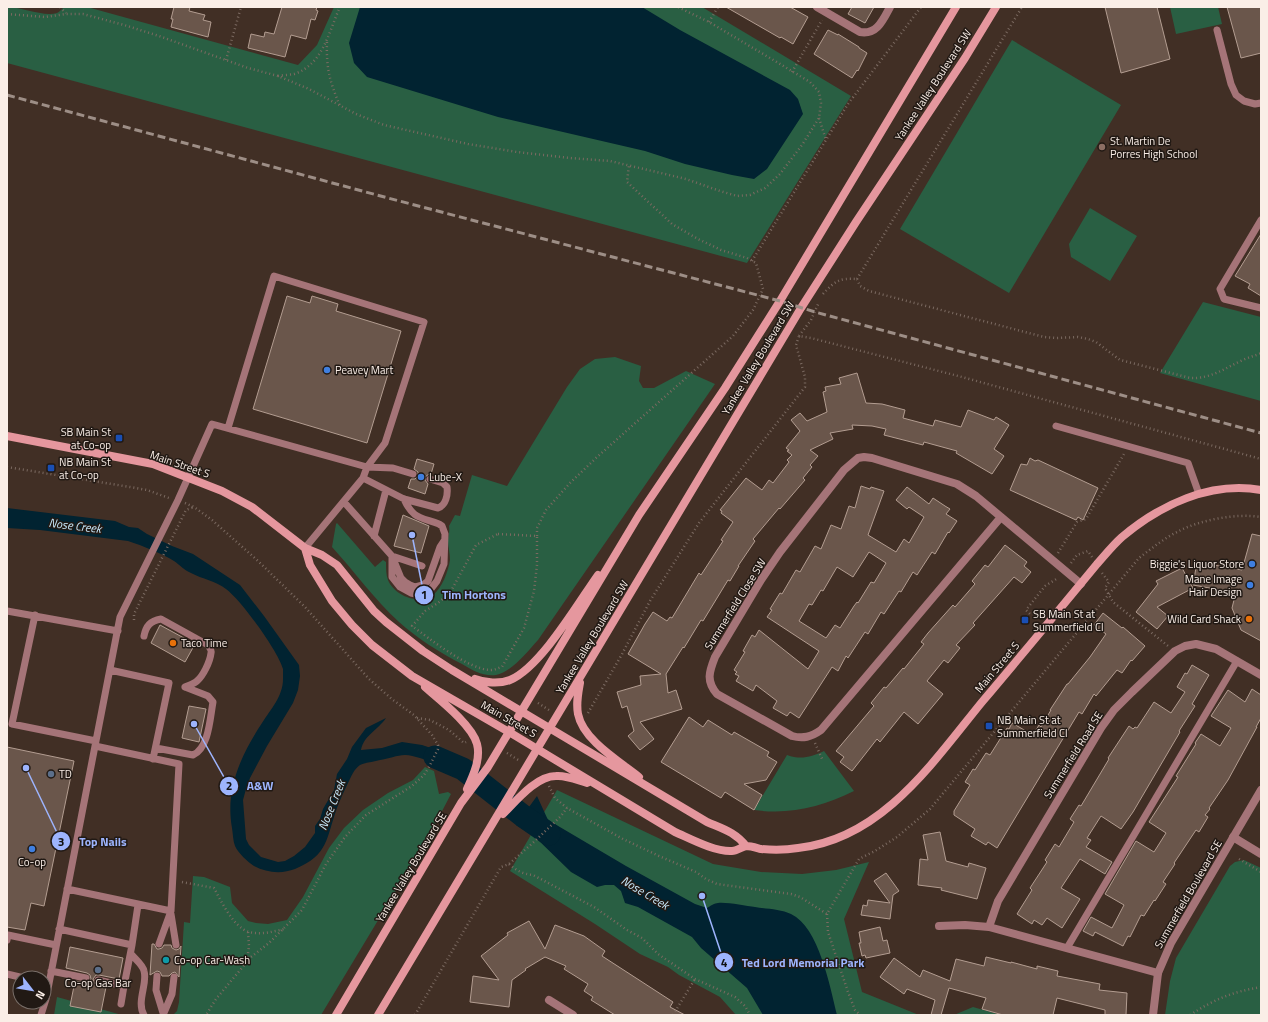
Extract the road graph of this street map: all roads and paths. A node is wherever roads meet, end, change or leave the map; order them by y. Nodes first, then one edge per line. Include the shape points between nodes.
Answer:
1 (60, 7) edge
2 (241, 7) edge
3 (340, 7) edge
4 (678, 7) edge
5 (718, 7) edge
6 (817, 7) edge
7 (890, 7) edge
8 (921, 7) edge
9 (956, 7) edge
10 (996, 7) edge
11 (1022, 7) edge
12 (827, 13) junction
13 (7, 14) edge
14 (66, 14) junction
15 (709, 22) junction
16 (1217, 30) dead end
17 (327, 42) junction
18 (226, 60) junction
19 (792, 72) junction
20 (278, 76) junction
21 (1261, 103) edge
22 (340, 106) junction
23 (819, 118) junction
24 (826, 141) junction
25 (629, 165) junction
26 (1261, 220) edge
27 (752, 261) junction
28 (857, 279) junction
29 (1261, 308) edge
30 (800, 336) dead end
31 (1261, 353) edge
32 (1056, 426) dead end
33 (228, 428) junction
34 (7, 436) edge
35 (1128, 446) junction
36 (7, 467) edge
37 (367, 467) junction
38 (412, 474) dead end
39 (189, 477) junction
40 (363, 478) junction
41 (430, 479) dead end
42 (386, 490) junction
43 (1261, 490) edge
44 (1199, 494) junction
45 (404, 499) junction
46 (178, 500) junction
47 (344, 502) junction
48 (194, 506) junction
49 (640, 515) junction
50 (1261, 516) edge
51 (1001, 517) junction
52 (374, 536) junction
53 (537, 536) junction
54 (305, 548) junction
55 (392, 556) junction
56 (1053, 560) junction
57 (1097, 564) junction
58 (422, 566) dead end
59 (1065, 570) junction
60 (1081, 584) junction
61 (1108, 595) junction
62 (7, 611) edge
63 (35, 615) junction
64 (134, 620) dead end
65 (1025, 620) dead end
66 (118, 631) junction
67 (144, 636) dead end
68 (1175, 651) junction
69 (1237, 661) junction
70 (502, 667) junction
71 (110, 670) junction
72 (452, 670) junction
73 (505, 672) dead end
74 (582, 675) junction
75 (1261, 675) edge
76 (412, 676) junction
77 (530, 698) junction
78 (522, 711) junction
79 (558, 716) junction
80 (416, 718) junction
81 (550, 728) junction
82 (509, 732) junction
83 (812, 736) junction
84 (464, 743) dead end
85 (96, 744) junction
86 (156, 748) junction
87 (500, 748) junction
88 (538, 749) junction
89 (153, 759) junction
90 (823, 761) dead end
91 (528, 766) junction
92 (549, 785) dead end
93 (598, 787) junction
94 (1261, 790) edge
95 (670, 800) junction
96 (461, 803) junction
97 (567, 808) junction
98 (494, 822) junction
99 (1233, 837) junction
100 (746, 846) junction
101 (1261, 854) edge
102 (1239, 859) dead end
103 (510, 864) junction
104 (1261, 872) edge
105 (172, 880) junction
106 (67, 889) junction
107 (138, 905) junction
108 (171, 911) junction
109 (826, 914) junction
110 (939, 926) dead end
111 (989, 927) junction
112 (59, 929) junction
113 (284, 929) junction
114 (248, 932) junction
115 (7, 940) edge
116 (132, 944) junction
117 (159, 944) dead end
118 (56, 945) junction
119 (176, 945) dead end
120 (1067, 948) junction
121 (131, 954) junction
122 (247, 962) junction
123 (51, 970) edge
124 (52, 971) edge
125 (1158, 973) junction
126 (157, 976) dead end
127 (174, 977) dead end
128 (86, 978) dead end
129 (695, 979) junction
130 (98, 980) dead end
131 (124, 986) junction
132 (1261, 987) edge
133 (549, 1000) dead end
134 (120, 1004) dead end
135 (163, 1014) edge
136 (144, 1015) edge
137 (206, 1015) edge
138 (336, 1015) edge
139 (378, 1015) edge
140 (414, 1015) edge
141 (573, 1015) edge
142 (673, 1015) edge
143 (750, 1015) edge
144 (860, 1015) edge
145 (1152, 1015) edge
146 (1190, 1015) edge

1 - 14 path
2 - 18 path
3 - 17 path
4 - 15 path
5 - 15 path
6 - 12 street
7 - 12 street via 874,30 867,33 860,32
8 - 24 path via 848,104
9 - 49 main road, Yankee Valley Boulevard SW via 780,301
10 - 74 main road, Yankee Valley Boulevard SW via 826,268
11 - 28 path
12 - 19 path
13 - 14 path via 45,17
14 - 18 path via 82,14 124,25
15 - 19 path
16 - 21 lane via 1236,95 1244,101
17 - 20 path via 306,68 294,74
17 - 22 path via 326,61
18 - 20 path
19 - 23 path via 810,82 819,92
20 - 22 path
22 - 25 path via 384,125 468,144
23 - 24 path
23 - 25 path via 780,174 765,188 750,195 737,196 686,179
24 - 27 path
25 - 27 path via 627,182 672,224 698,240
26 - 29 lane via 1220,289 1224,299
27 - 53 path via 756,264 763,289 753,310 737,331 570,483 546,510 537,528
28 - 30 path via 834,282 820,298 811,320
28 - 31 path via 860,286 869,291 983,322 1044,337 1088,339 1120,360 1190,378 1208,377
32 - 35 lane
33 - 37 lane
33 - 37 lane via 274,276 424,322 385,442
33 - 39 lane via 212,424
34 - 39 main road, Main Street S via 153,464
35 - 44 lane via 1188,463
35 - 56 path via 1086,519 1077,522
36 - 46 path via 147,490
37 - 38 lane via 393,468
37 - 40 lane
39 - 46 lane
39 - 54 main road, Main Street S via 252,507
40 - 42 lane
40 - 47 lane
41 - 45 lane via 447,487 448,493 442,507
42 - 45 lane
42 - 52 lane
43 - 44 main road, Main Street S via 1237,488
44 - 57 main road, Main Street S via 1170,505 1146,519 1120,538
45 - 55 lane via 414,515 442,526 445,534 444,564 430,590 420,594 411,593 400,587 392,577
46 - 48 path
46 - 66 lane via 120,617
47 - 52 lane
47 - 54 lane
48 - 64 path via 186,510 134,614
48 - 80 path via 257,560 305,608 369,679
49 - 72 main road via 559,631 526,670 510,680 492,683
49 - 77 main road, Yankee Valley Boulevard SW
50 - 61 path via 1232,516 1197,523 1178,531 1138,558
51 - 56 street, Summerfield Close SW
51 - 83 street via 821,730
51 - 83 street, Summerfield Close SW via 957,484 924,473 864,457 858,458 844,470 761,580 715,657 709,678 711,687 717,694 781,731 801,738
52 - 55 lane
53 - 70 path via 534,591 524,628
53 - 70 path via 498,534 476,545 450,594 425,610 412,626 452,654 475,666 493,670
54 - 72 main road, Main Street S via 337,565 386,622
54 - 76 main road, Main Street S via 310,564 332,601 352,625 372,645
55 - 58 lane
56 - 59 street, Summerfield Close SW
57 - 59 path via 1088,551 1077,555
57 - 60 main road, Main Street S
57 - 61 path via 1108,582 1104,588
59 - 60 street, Summerfield Close SW
59 - 65 path via 1040,592 1026,610 1030,614
60 - 100 main road, Main Street S via 923,774 888,808 843,836 818,844 780,850
61 - 68 path via 1113,602
61 - 109 path via 930,809 897,837 859,859
62 - 63 lane
63 - 66 lane
63 - 85 lane via 12,724
66 - 71 lane
67 - 86 lane via 148,625 161,619 208,645 212,652 200,678 185,687 208,696 213,702 202,749 193,755
68 - 69 street, Summerfield Road SE via 1196,644 1216,649
68 - 111 street, Summerfield Road SE via 1114,710 1101,728 998,901
69 - 75 street, Summerfield Road SE
69 - 120 lane
70 - 73 path
71 - 85 lane
71 - 86 lane via 169,683
72 - 78 main road, Main Street S
74 - 79 main road, Yankee Valley Boulevard SW
74 - 95 main road via 577,704 578,714 586,731 602,748
76 - 82 main road, Main Street S
76 - 96 main road via 469,729 477,744 477,761
77 - 78 main road, Yankee Valley Boulevard SW
77 - 79 path
78 - 81 main road, Main Street S
78 - 82 main road, Yankee Valley Boulevard SW
79 - 81 main road, Yankee Valley Boulevard SW
80 - 84 path via 430,720 449,730
80 - 113 path via 438,744 438,749 424,775 412,786 366,815 345,837 326,864 302,910
81 - 88 main road, Yankee Valley Boulevard SW
81 - 95 main road, Main Street S
82 - 87 main road, Yankee Valley Boulevard SE
82 - 88 main road, Main Street S
83 - 90 path
85 - 89 lane
85 - 106 lane
86 - 89 lane
87 - 91 path
87 - 96 main road, Yankee Valley Boulevard SE
88 - 91 main road
88 - 93 main road, Main Street S
89 - 105 lane via 179,764
91 - 98 main road
92 - 97 path via 555,798
93 - 98 main road via 561,776 545,778
93 - 100 main road, Main Street S via 697,842 733,851
94 - 99 street, Summerfield Boulevard SE
95 - 100 main road, Main Street S via 706,822 739,837
96 - 138 main road, Yankee Valley Boulevard SE
97 - 103 path
97 - 109 path via 623,839 717,884 791,894
98 - 139 main road
99 - 101 street
99 - 125 street, Summerfield Boulevard SE via 1171,943
102 - 104 path
103 - 129 path via 516,870 534,875 594,907 642,938 658,954
103 - 140 path via 501,867
105 - 108 lane
105 - 114 path via 214,888 228,912
106 - 107 lane
106 - 112 lane
107 - 108 lane
107 - 116 lane
108 - 117 lane
108 - 119 lane
109 - 144 path via 828,932 848,992 855,1010
110 - 111 street
111 - 120 street
112 - 116 lane
112 - 118 lane
113 - 114 path via 268,933
113 - 122 path
114 - 122 path
115 - 118 lane via 8,934
116 - 121 lane
118 - 123 lane
120 - 125 street
121 - 131 lane
121 - 136 lane via 144,971 141,1006
122 - 137 path
124 - 128 lane
125 - 145 street, Summerfield Boulevard SE
126 - 135 lane via 156,990
127 - 135 lane via 172,994
129 - 142 path
129 - 143 path via 735,997 746,1006
130 - 131 lane
131 - 134 lane
132 - 146 path via 1228,994
133 - 141 street

